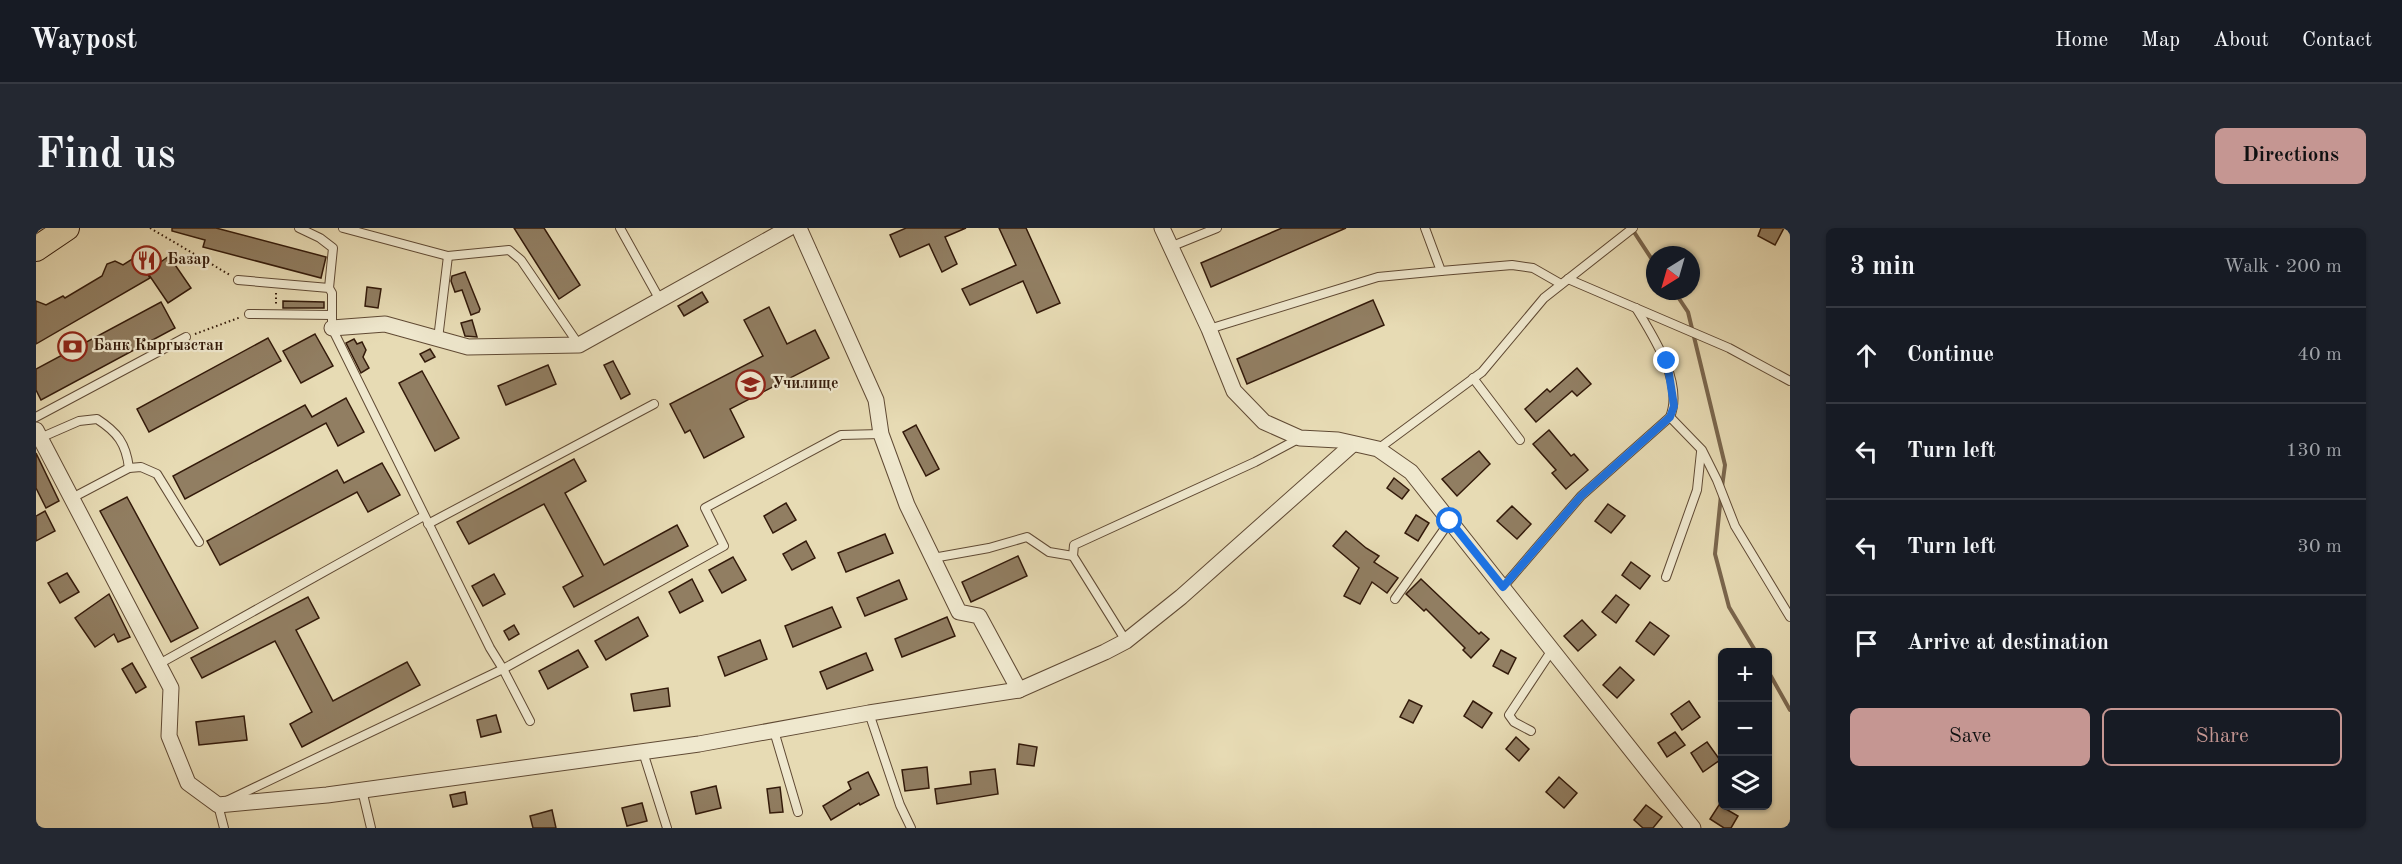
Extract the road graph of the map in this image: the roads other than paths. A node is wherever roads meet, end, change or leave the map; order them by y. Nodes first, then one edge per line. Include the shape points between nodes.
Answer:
1 (67, 228) edge
2 (299, 228) edge
3 (343, 228) edge
4 (620, 228) edge
5 (789, 228) edge
6 (799, 228) edge
7 (1162, 228) edge
8 (1217, 228) edge
9 (1425, 228) edge
10 (1633, 228) edge
11 (1170, 247) junction
12 (36, 249) edge
13 (448, 256) junction
14 (1441, 271) junction
15 (238, 280) road end
16 (1564, 282) junction
17 (328, 288) junction
18 (660, 300) junction
19 (1636, 308) junction
20 (249, 314) road end
21 (332, 321) junction
22 (1209, 329) junction
23 (186, 338) road end
24 (438, 339) junction
25 (579, 345) junction
26 (1473, 378) junction
27 (1790, 381) edge
28 (654, 404) dead end
29 (36, 417) edge
30 (1670, 417) junction
31 (38, 434) edge
32 (880, 434) junction
33 (1300, 438) junction
34 (1520, 440) dead end
35 (1353, 444) junction
36 (1378, 449) junction
37 (1702, 450) junction
38 (129, 468) junction
39 (72, 498) junction
40 (424, 516) junction
41 (1450, 521) junction
42 (428, 524) junction
43 (199, 543) dead end
44 (1073, 556) junction
45 (933, 558) junction
46 (1666, 576) dead end
47 (1503, 587) junction
48 (1395, 599) dead end
49 (1790, 617) edge
50 (1126, 641) junction
51 (1552, 650) junction
52 (159, 664) junction
53 (503, 669) junction
54 (1019, 690) junction
55 (869, 713) junction
56 (530, 721) dead end
57 (774, 731) junction
58 (1531, 731) dead end
59 (643, 752) junction
60 (363, 790) junction
61 (218, 805) junction
62 (798, 812) dead end
63 (224, 828) edge
64 (371, 828) edge
65 (667, 828) edge
66 (910, 828) edge
67 (1693, 828) edge

1 - 12 main road
2 - 17 lane via 333,248
3 - 13 lane
4 - 18 lane
5 - 18 street
6 - 32 street via 876,400
7 - 11 street
8 - 11 lane
9 - 14 lane
10 - 16 lane
11 - 22 street
13 - 24 lane
13 - 25 lane via 509,250 522,260
14 - 16 lane via 1512,265 1533,268
14 - 22 lane via 1378,277
15 - 17 lane
16 - 19 lane
16 - 26 lane via 1544,298
17 - 21 lane via 332,293
18 - 25 street
19 - 27 lane via 1730,348
19 - 30 lane via 1667,361 1674,406
20 - 21 lane
21 - 24 street via 385,324
21 - 40 lane
22 - 33 street via 1234,391 1264,422
23 - 29 lane
24 - 25 street via 468,347
26 - 34 lane
26 - 36 lane
28 - 42 lane
30 - 37 lane
30 - 47 lane via 1581,496
31 - 38 lane via 97,419 112,429 127,451
31 - 39 street
32 - 45 street
32 - 53 lane via 841,435 705,508 724,546
33 - 35 street
33 - 44 lane via 1074,545
35 - 36 street
35 - 50 street
36 - 41 street via 1411,472
37 - 46 lane via 1697,490
37 - 49 lane via 1735,526
38 - 39 lane
38 - 43 lane via 141,467 157,474
39 - 52 street
40 - 42 lane
40 - 52 lane
41 - 47 street
41 - 48 lane
42 - 53 lane
44 - 45 lane via 1048,552 1027,537
44 - 50 lane
45 - 54 street via 959,612 979,616
47 - 51 street
50 - 54 street
51 - 58 lane via 1509,715
51 - 67 street
52 - 61 street via 171,688 169,736 188,783
53 - 56 lane
53 - 61 lane
54 - 55 street
55 - 57 street
55 - 66 lane
57 - 59 street
57 - 62 lane
59 - 60 street
59 - 65 lane
60 - 61 street
60 - 64 lane
61 - 63 lane

